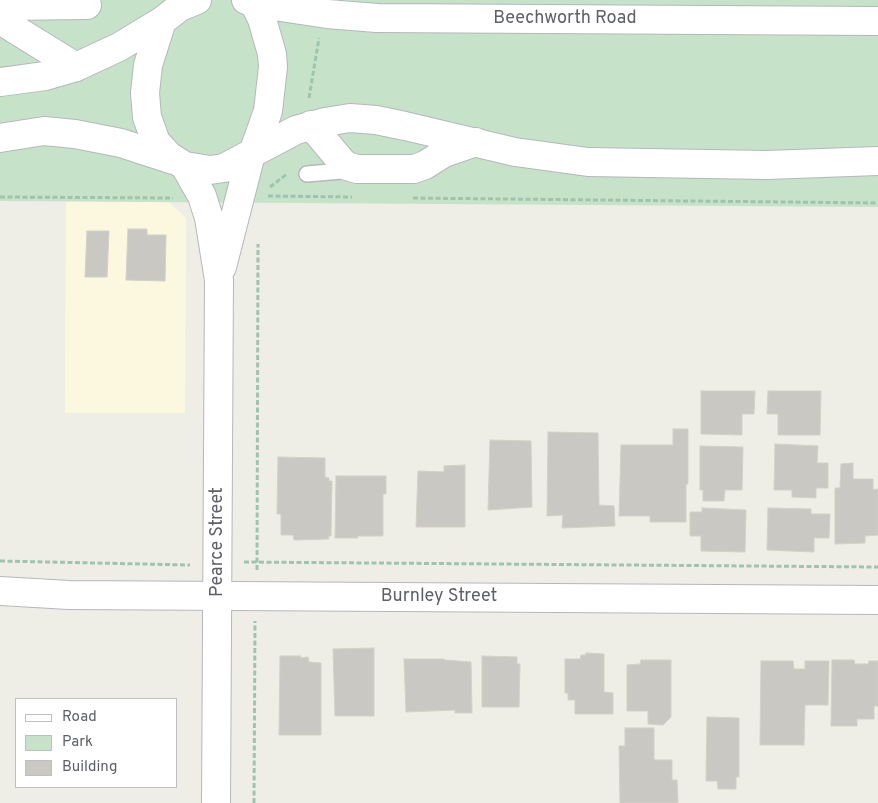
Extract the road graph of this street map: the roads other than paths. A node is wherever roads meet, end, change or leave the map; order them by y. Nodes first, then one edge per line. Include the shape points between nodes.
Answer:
1 (197, 0) edge
2 (251, 1) edge
3 (87, 5) dead end
4 (0, 6) edge
5 (165, 13) edge
6 (0, 20) edge
7 (878, 21) edge
8 (76, 67) junction
9 (0, 82) edge
10 (311, 125) junction
11 (0, 138) edge
12 (476, 142) junction
13 (252, 154) junction
14 (878, 161) edge
15 (182, 164) junction
16 (357, 169) junction
17 (307, 174) dead end
18 (219, 280) junction
19 (0, 591) edge
20 (218, 595) junction
21 (878, 600) edge
22 (216, 803) edge

1 - 5 main road
2 - 7 main road, Beechworth Road via 327,14 377,18
2 - 13 main road, Pearce Street via 266,30 273,67 268,111
3 - 4 main road
5 - 8 main road via 119,47
5 - 15 main road via 148,65 145,104 156,142
6 - 8 main road
8 - 9 main road via 44,76
10 - 12 main road via 338,119 376,120
10 - 13 main road
10 - 16 main road via 342,162
11 - 15 main road via 44,131 75,134 121,143
12 - 14 main road via 515,152 588,162 767,165
12 - 16 main road via 444,153 414,169
13 - 15 main road via 218,170
13 - 18 main road, Pearce Street
15 - 18 main road, Pearce Street via 202,196
16 - 17 lane
18 - 20 main road, Pearce Street
19 - 20 main road, Burnley Street
20 - 21 main road, Burnley Street
20 - 22 main road, Pearce Street

